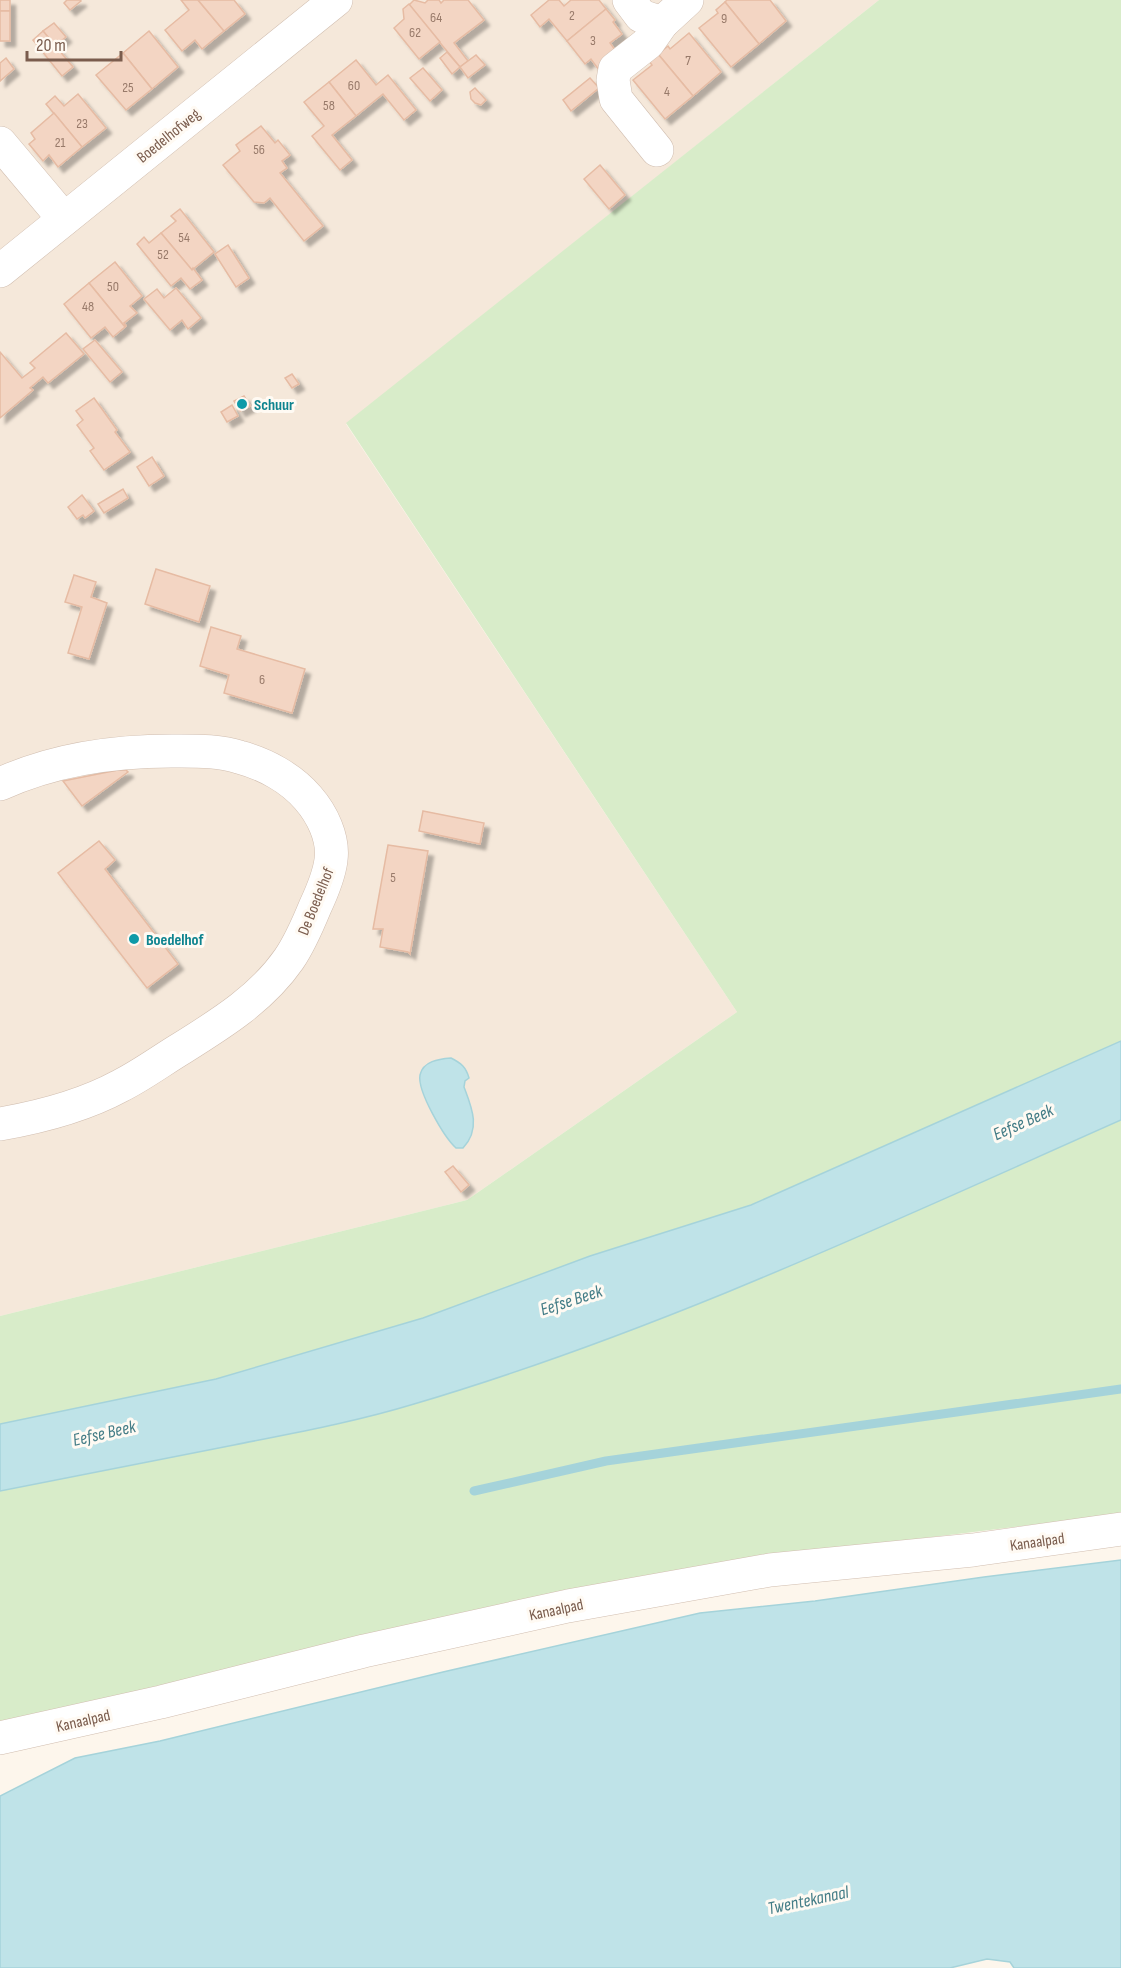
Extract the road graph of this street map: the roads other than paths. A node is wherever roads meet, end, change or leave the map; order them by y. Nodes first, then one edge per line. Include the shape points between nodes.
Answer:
1 (336, 0) edge
2 (629, 0) edge
3 (687, 0) edge
4 (662, 22) junction
5 (0, 143) edge
6 (657, 150) dead end
7 (64, 219) junction
8 (0, 271) edge
9 (0, 784) edge
10 (0, 1124) edge
11 (1121, 1529) edge
12 (0, 1738) edge

1 - 7 street, Boedelhofweg
2 - 4 street via 641,16
3 - 4 street
4 - 6 street via 648,43 615,69 613,80 616,99
5 - 7 street
7 - 8 street, Boedelhofweg
9 - 10 street, De Boedelhof via 79,758 142,750 238,756 273,770 298,786 318,809 330,837 332,859 318,901 289,959 244,1007 119,1087 36,1118
11 - 12 street, Kanaalpad via 973,1550 770,1570 568,1606

